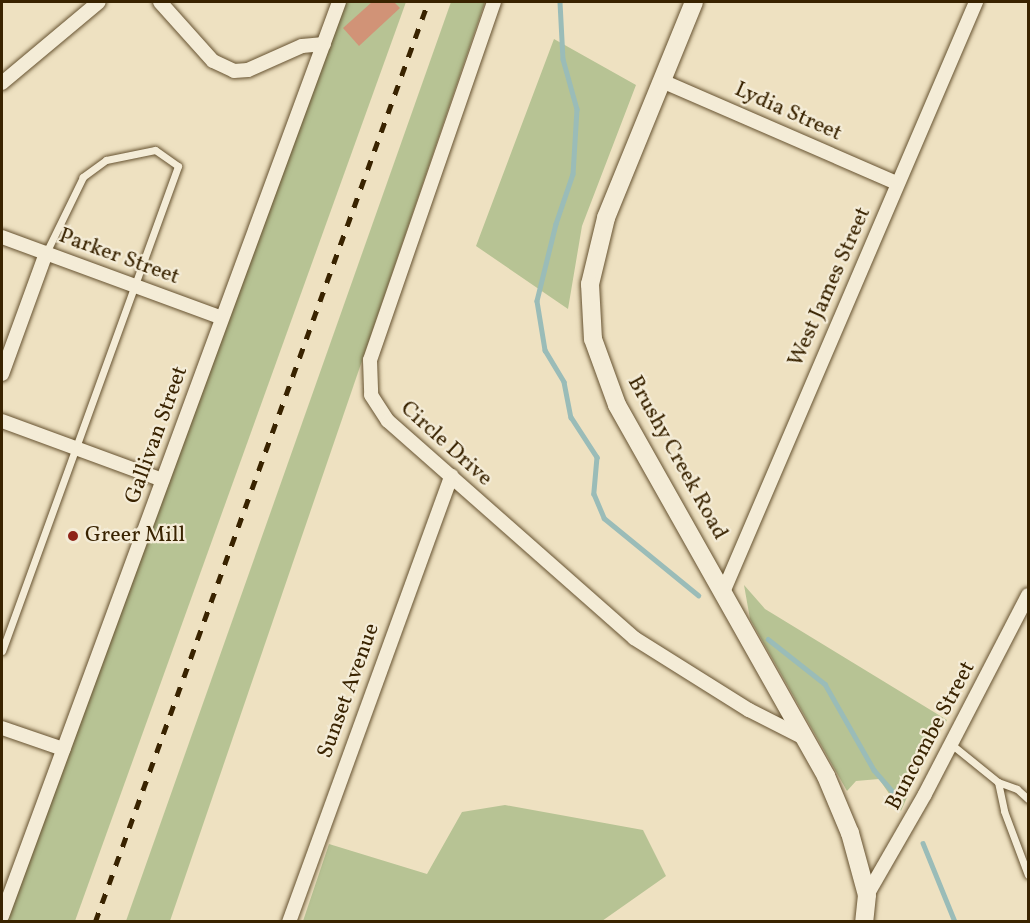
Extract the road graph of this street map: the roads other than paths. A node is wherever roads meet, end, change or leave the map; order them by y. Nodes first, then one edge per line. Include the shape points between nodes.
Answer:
1 (99, 2) edge
2 (160, 2) edge
3 (339, 2) edge
4 (494, 2) edge
5 (694, 2) edge
6 (976, 2) edge
7 (324, 44) junction
8 (662, 81) junction
9 (2, 83) edge
10 (897, 183) junction
11 (2, 237) edge
12 (46, 253) junction
13 (134, 285) junction
14 (222, 318) junction
15 (2, 374) edge
16 (2, 421) edge
17 (75, 448) junction
18 (451, 476) junction
19 (162, 480) junction
20 (724, 590) junction
21 (1029, 595) edge
22 (2, 651) edge
23 (2, 728) edge
24 (806, 738) junction
25 (951, 744) junction
26 (63, 749) junction
27 (998, 782) junction
28 (1029, 799) edge
29 (1029, 875) edge
30 (867, 895) junction
31 (2, 916) edge
32 (289, 921) edge
33 (864, 921) edge

1 - 9 street
2 - 7 street via 213,61 234,71 248,70 302,46
3 - 7 street, Gallivan Street
4 - 18 street, Circle Drive via 368,373 371,395 379,411
5 - 8 street, Brushy Creek Road
6 - 10 street, West James Street
7 - 14 street, Gallivan Street
8 - 10 street, Lydia Street
8 - 20 street, Brushy Creek Road via 606,218 590,284 590,322 602,371 617,405
10 - 20 street, West James Street
11 - 12 street, Parker Street
12 - 13 street, Parker Street
12 - 13 lane via 82,177 106,160 155,150 178,166
12 - 15 street
13 - 14 street, Parker Street
13 - 17 lane
14 - 19 street, Gallivan Street
16 - 17 street
17 - 19 street
17 - 22 lane
18 - 24 street, Circle Drive via 634,638 749,710
18 - 32 street, Sunset Avenue
19 - 26 street, Gallivan Street
20 - 24 street, Brushy Creek Road
21 - 25 street, Buncombe Street
23 - 26 street
24 - 30 street, Brushy Creek Road via 843,813
25 - 27 lane
25 - 30 street, Buncombe Street
26 - 31 street, Gallivan Street
27 - 28 lane
27 - 29 lane via 1004,811
30 - 33 street, Brushy Creek Road

